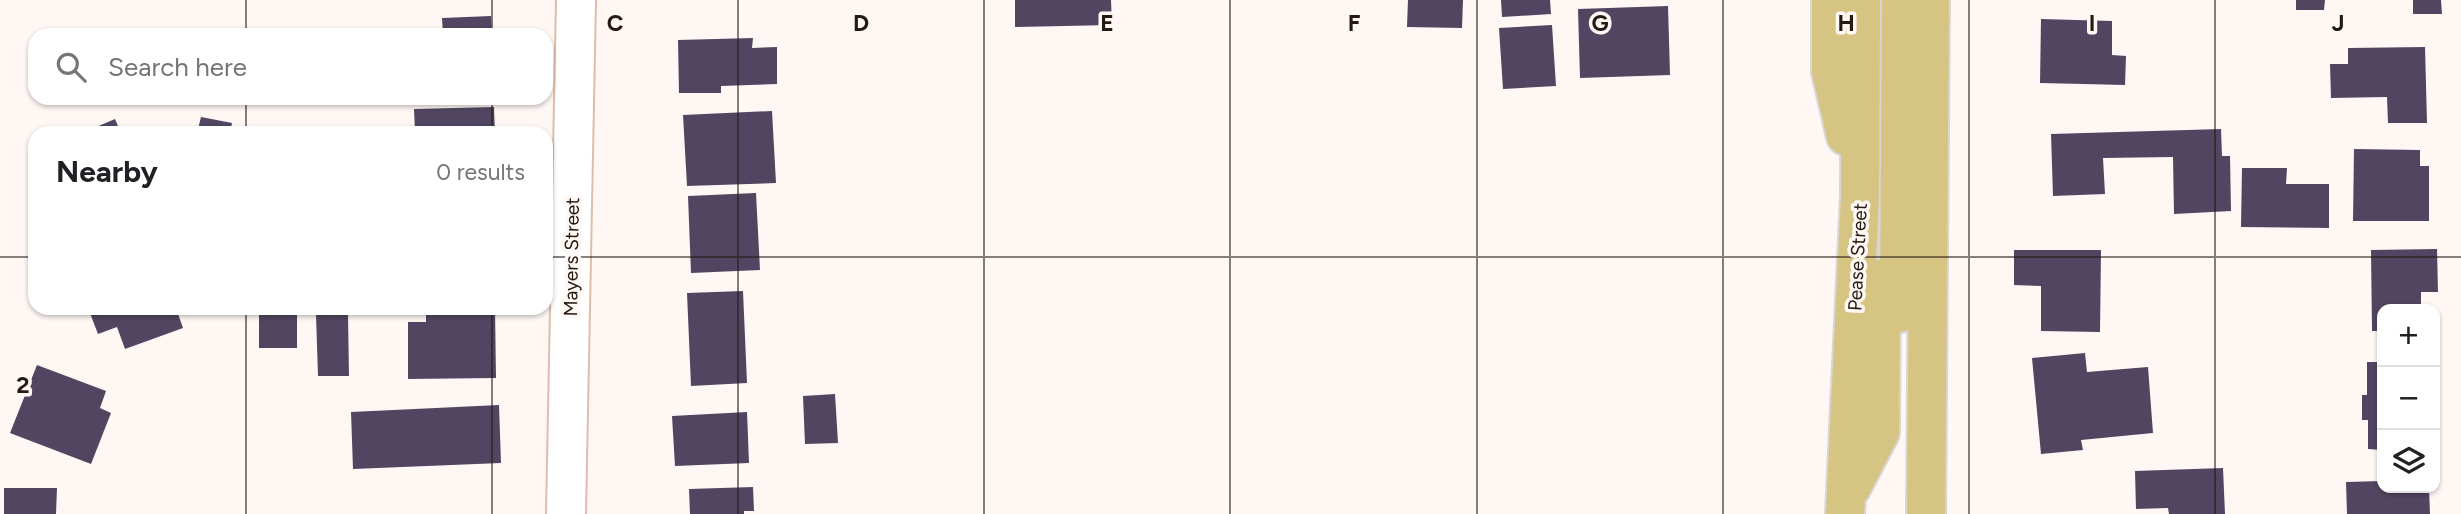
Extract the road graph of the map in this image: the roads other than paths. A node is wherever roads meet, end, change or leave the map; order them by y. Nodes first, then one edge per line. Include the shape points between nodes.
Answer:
1 (576, 0) edge
2 (1831, 0) edge
3 (1861, 0) edge
4 (1883, 0) edge
5 (1901, 0) edge
6 (1930, 0) edge
7 (1860, 196) junction
8 (1880, 418) junction
9 (1927, 463) junction
10 (1845, 507) edge
11 (566, 514) edge
12 (1909, 514) edge
13 (1926, 514) edge

1 - 11 street, Mayers Street
2 - 7 main road via 1831,71
3 - 7 main road, Pease Street
4 - 8 main road
5 - 8 main road via 1899,336
6 - 9 main road
7 - 10 main road, Pease Street
8 - 10 main road via 1880,432
9 - 12 main road
9 - 13 main road

